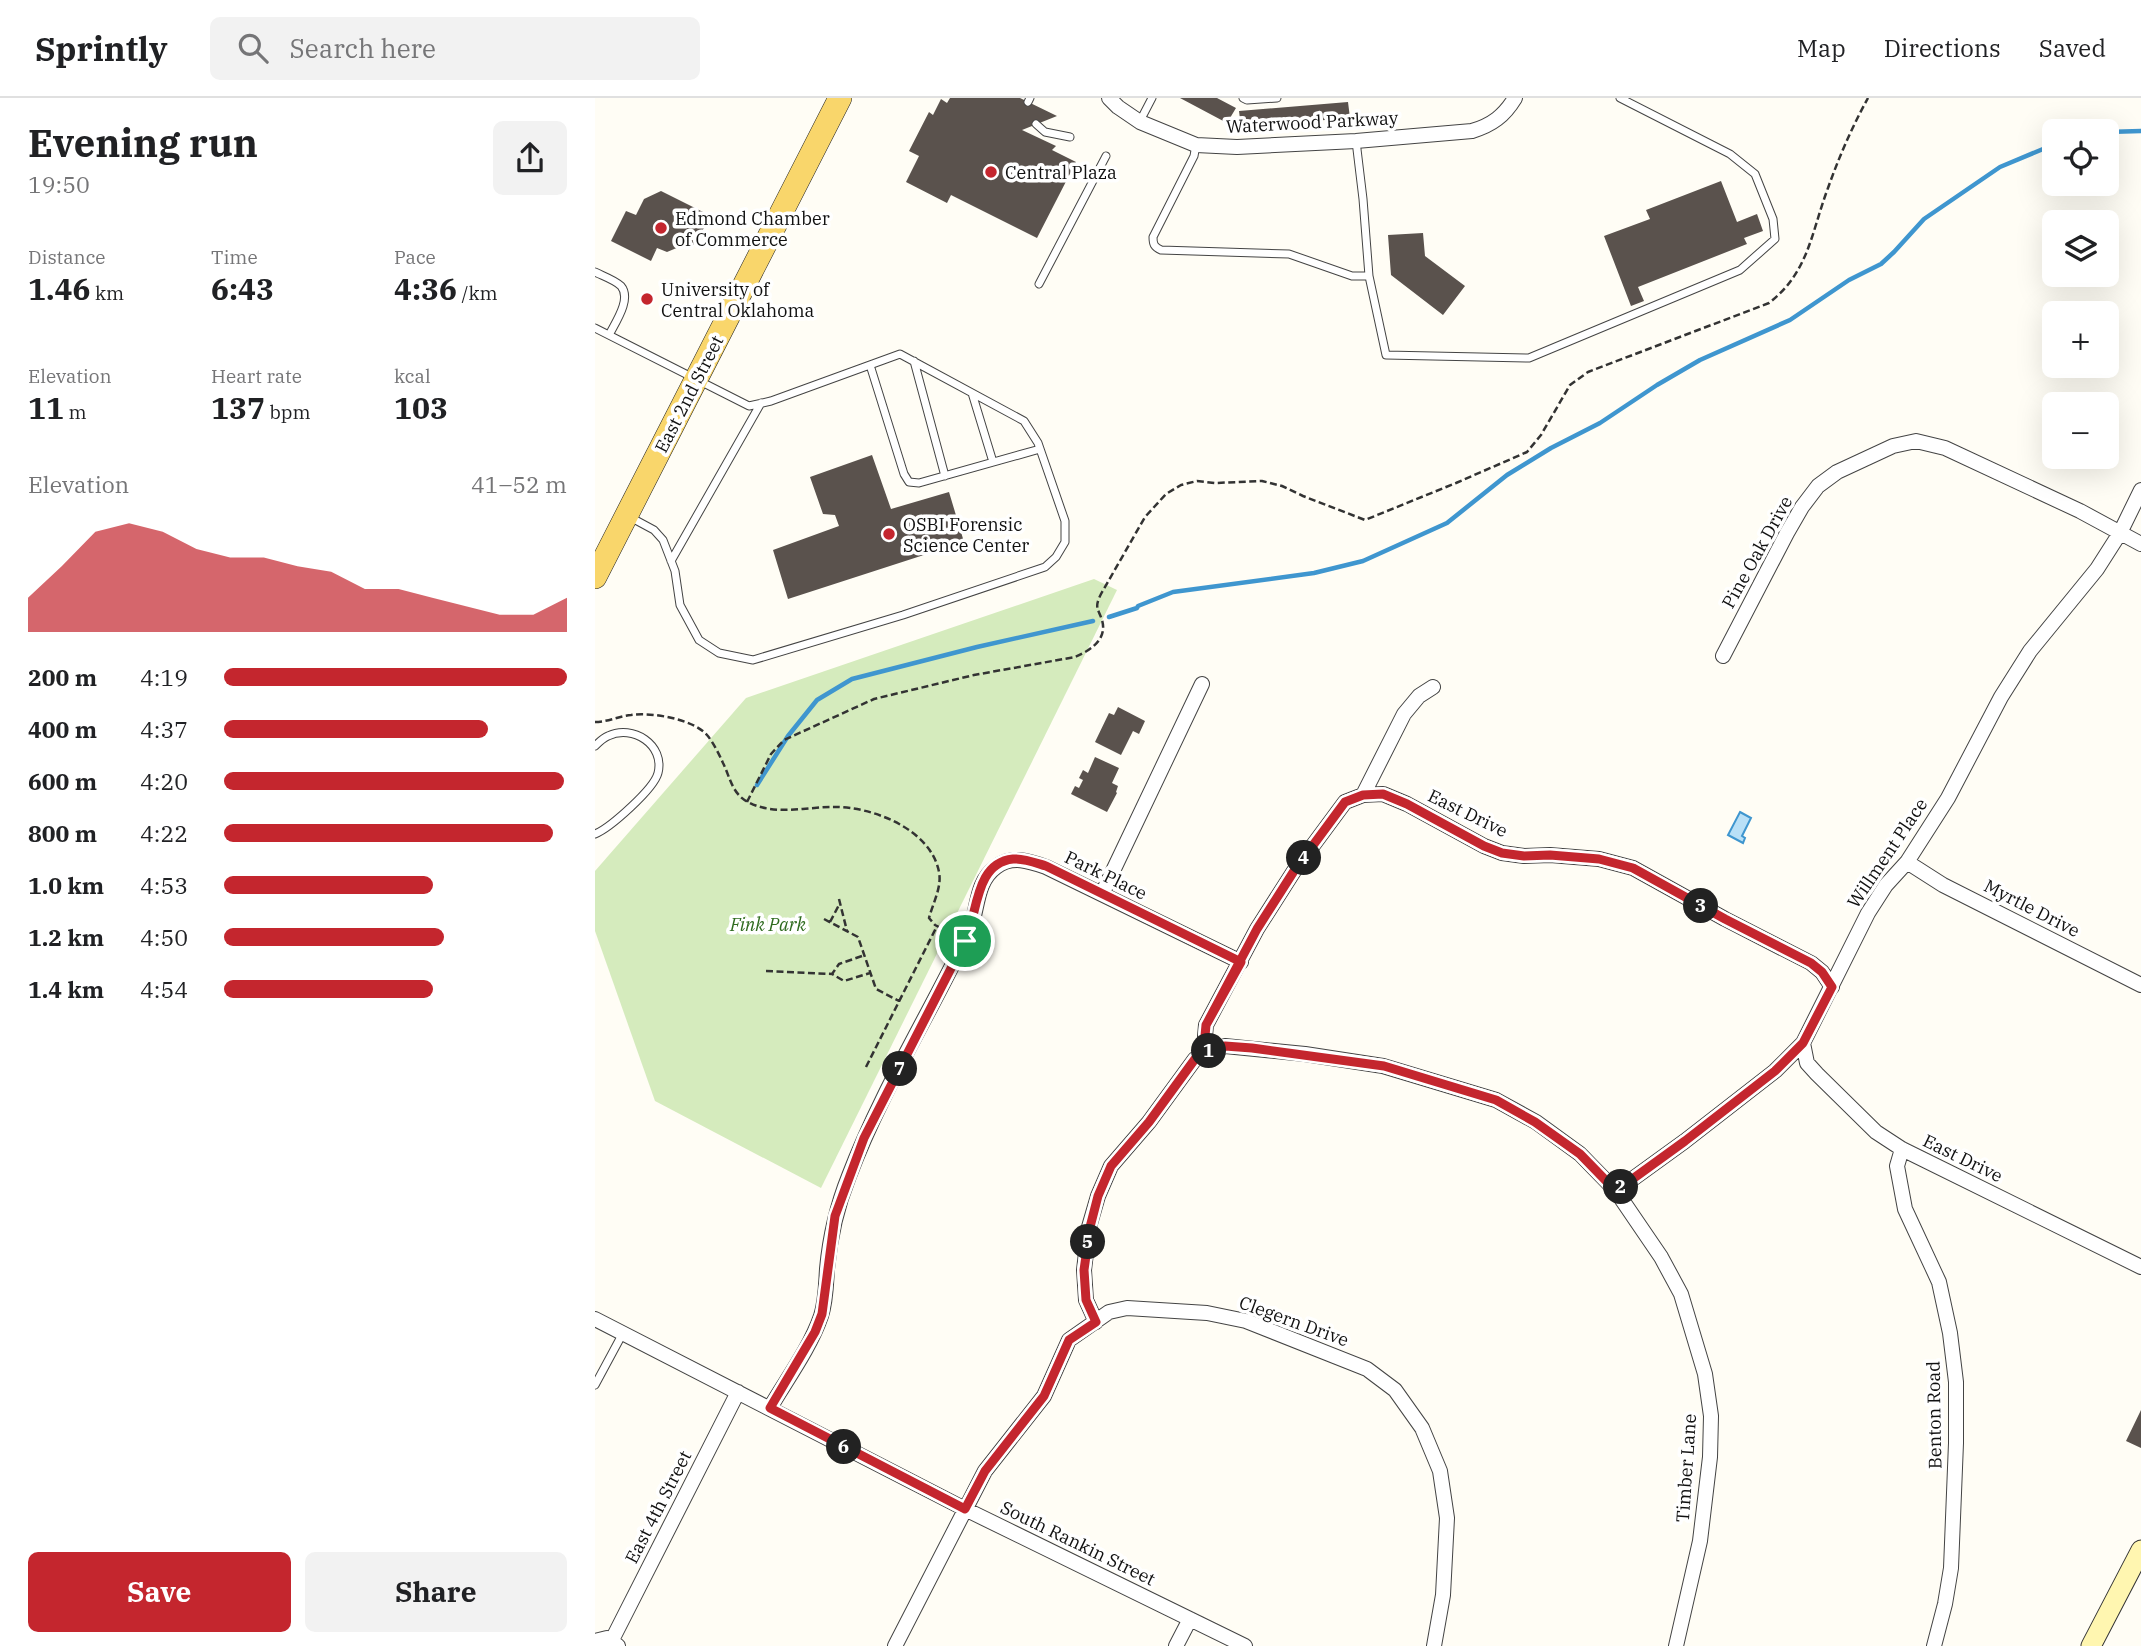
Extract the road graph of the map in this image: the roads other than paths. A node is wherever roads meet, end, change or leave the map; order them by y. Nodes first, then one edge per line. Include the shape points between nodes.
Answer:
1 (840, 98) edge
2 (1109, 98) edge
3 (1152, 98) edge
4 (1243, 98) edge
5 (1277, 98) edge
6 (1515, 98) edge
7 (1620, 98) edge
8 (1140, 122) junction
9 (1036, 124) dead end
10 (1070, 136) dead end
11 (1356, 141) junction
12 (1196, 145) junction
13 (1106, 156) dead end
14 (595, 272) edge
15 (1369, 276) junction
16 (1039, 284) dead end
17 (595, 328) edge
18 (609, 335) junction
19 (914, 361) junction
20 (870, 365) junction
21 (696, 380) junction
22 (972, 393) junction
23 (761, 403) junction
24 (1040, 449) junction
25 (993, 462) junction
26 (944, 476) junction
27 (2141, 490) edge
28 (627, 516) junction
29 (2120, 533) junction
30 (2141, 544) edge
31 (671, 561) junction
32 (595, 578) edge
33 (1723, 656) dead end
34 (1202, 684) dead end
35 (1433, 687) dead end
36 (595, 746) edge
37 (1363, 795) junction
38 (595, 834) edge
39 (1907, 862) junction
40 (1102, 894) junction
41 (1241, 962) junction
42 (2141, 985) edge
43 (1832, 987) junction
44 (1803, 1043) junction
45 (1209, 1052) junction
46 (1902, 1149) junction
47 (1616, 1191) junction
48 (2141, 1267) edge
49 (595, 1319) edge
50 (1096, 1322) junction
51 (624, 1333) junction
52 (595, 1385) edge
53 (738, 1392) junction
54 (770, 1408) junction
55 (965, 1509) junction
56 (2141, 1550) edge
57 (1190, 1619) junction
58 (595, 1641) edge
59 (615, 1643) edge
60 (895, 1646) edge
61 (1176, 1646) edge
62 (1245, 1646) edge
63 (1434, 1646) edge
64 (1676, 1646) edge
65 (1934, 1646) edge
66 (2091, 1646) edge

1 - 21 main road, East 2nd Street
2 - 8 street, Waterwood Parkway
3 - 8 lane
4 - 5 lane
6 - 11 street, Waterwood Parkway via 1501,117 1472,131
7 - 15 lane via 1739,159 1755,174 1773,219 1775,239 1740,270 1529,358 1386,355
8 - 12 street, Waterwood Parkway
9 - 10 lane via 1045,132
11 - 12 street, Waterwood Parkway
11 - 15 lane
12 - 15 lane via 1153,237 1156,248 1289,254 1352,276
13 - 16 lane
14 - 18 lane via 620,285 625,293
17 - 18 lane
18 - 21 lane
19 - 20 lane via 900,354
19 - 22 lane
19 - 26 lane
20 - 23 lane
20 - 26 lane via 909,482
21 - 23 lane via 749,406
21 - 28 main road, East 2nd Street
22 - 24 lane via 1024,421
22 - 25 lane
23 - 31 lane
24 - 25 lane
24 - 31 lane via 1065,521 1065,542 1056,557 1045,567 903,615 753,660 719,653 699,640 680,606
25 - 26 lane
27 - 29 street, Willment Place
28 - 31 lane via 654,530
28 - 32 main road, East 2nd Street
29 - 30 street, Pine Oak Drive
29 - 33 street, Pine Oak Drive via 1945,448 1916,441 1893,446 1818,486 1787,533
29 - 39 street, Willment Place via 2098,569 2030,651
34 - 40 street
35 - 37 street via 1404,714
36 - 38 lane via 616,733 645,737 659,760 659,771 655,782 613,824
37 - 41 street via 1345,802 1328,825 1265,917
37 - 43 street, East Drive via 1383,794 1407,804 1502,853 1599,859 1633,868 1811,963
39 - 42 street, Myrtle Drive via 1943,885
39 - 43 street, Willment Place via 1868,913
40 - 41 street, Park Place
40 - 54 street, Park Place via 1027,861 1012,859 986,876 965,941 864,1138 835,1216 822,1314
41 - 45 street via 1206,1025
43 - 44 street, Willment Place
44 - 46 street, East Drive via 1807,1063 1817,1074 1876,1132
44 - 47 street, Willment Place via 1775,1071
45 - 47 street, Timber Lane via 1225,1046 1252,1048 1384,1066 1496,1100 1580,1154
45 - 50 street via 1195,1059 1111,1166 1098,1196 1084,1270 1086,1300
46 - 48 street, East Drive
46 - 65 street, Benton Road via 1897,1166 1905,1209 1938,1282 1956,1382 1951,1569
47 - 64 street, Timber Lane via 1681,1294 1705,1374 1711,1416 1700,1541
49 - 51 street, South Rankin Street
50 - 55 street, Clegern Drive via 1069,1340 1044,1396 985,1471
50 - 63 street, Clegern Drive via 1109,1312 1127,1308 1207,1313 1246,1321 1367,1369 1395,1390 1422,1429 1440,1471 1447,1518 1443,1595
51 - 52 lane
51 - 53 street, South Rankin Street
53 - 54 street, South Rankin Street
53 - 59 street, East 4th Street
54 - 55 street, South Rankin Street
55 - 57 street, South Rankin Street
55 - 60 street, Clegern Drive
56 - 66 street
57 - 61 street
57 - 62 street, South Rankin Street
58 - 59 street

